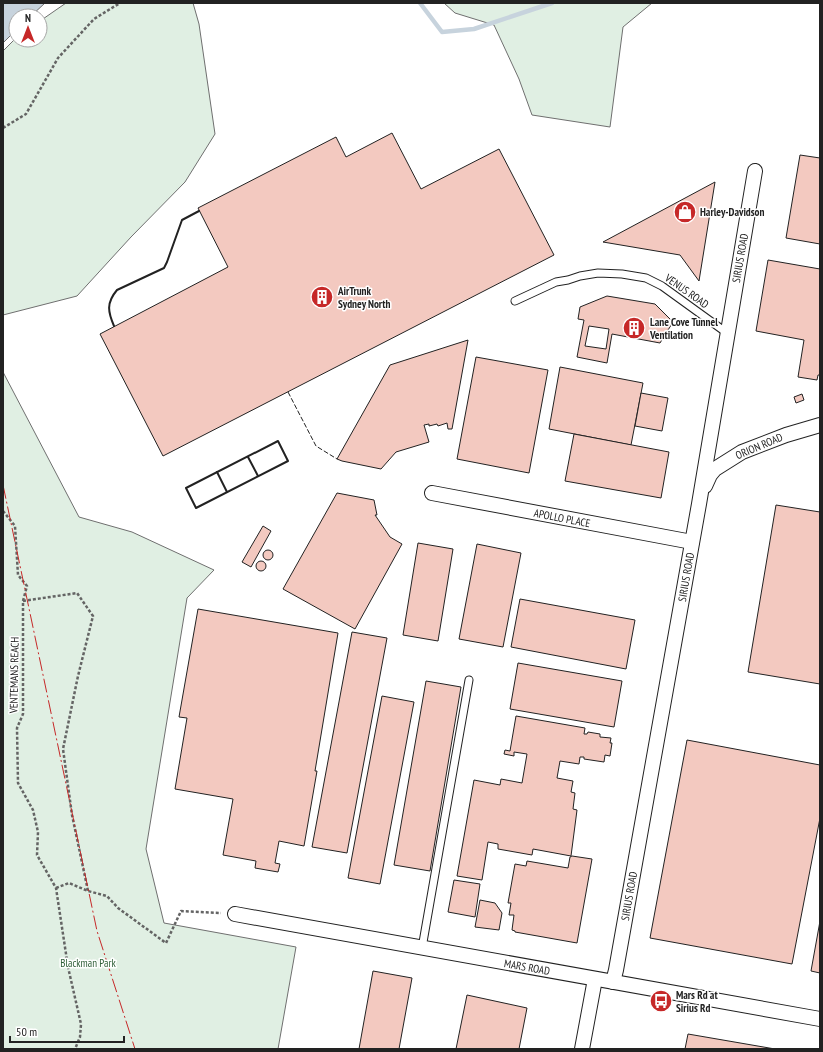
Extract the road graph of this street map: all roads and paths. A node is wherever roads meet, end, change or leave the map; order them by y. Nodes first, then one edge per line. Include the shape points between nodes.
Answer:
1 (120, 3) edge
2 (3, 128) edge
3 (755, 171) dead end
4 (515, 301) dead end
5 (727, 333) junction
6 (820, 425) edge
7 (432, 494) dead end
8 (699, 504) junction
9 (3, 511) edge
10 (692, 542) junction
11 (23, 601) junction
12 (469, 680) dead end
13 (56, 888) junction
14 (88, 891) junction
15 (235, 914) joint
16 (422, 948) junction
17 (595, 979) junction
18 (613, 982) junction
19 (820, 1019) edge
20 (75, 1049) edge
21 (582, 1049) edge

1 - 2 path via 94,19 58,58 26,114
3 - 5 street, SIRIUS ROAD
4 - 5 lane, VENUS ROAD via 556,282 598,273 622,274 646,278 662,286
5 - 8 street, SIRIUS ROAD
6 - 8 street, ORION ROAD via 786,435 727,460 710,475
7 - 10 street, APOLLO PLACE
8 - 10 street, SIRIUS ROAD
9 - 11 path, VENTEMANS REACH via 15,526 18,575 27,586
10 - 18 street, SIRIUS ROAD
11 - 13 path, VENTEMANS REACH via 23,714 17,728 18,784 33,810 38,832 37,855
11 - 14 path via 77,593 93,616 63,749 72,815
12 - 16 lane
13 - 14 path via 69,883
13 - 20 path, VENTEMANS REACH via 68,967 82,1024
14 - 15 path via 107,896 118,908 166,943 181,911
15 - 16 street, MARS ROAD
16 - 17 street, MARS ROAD
17 - 18 street, MARS ROAD
17 - 21 street
18 - 19 street, MARS ROAD

